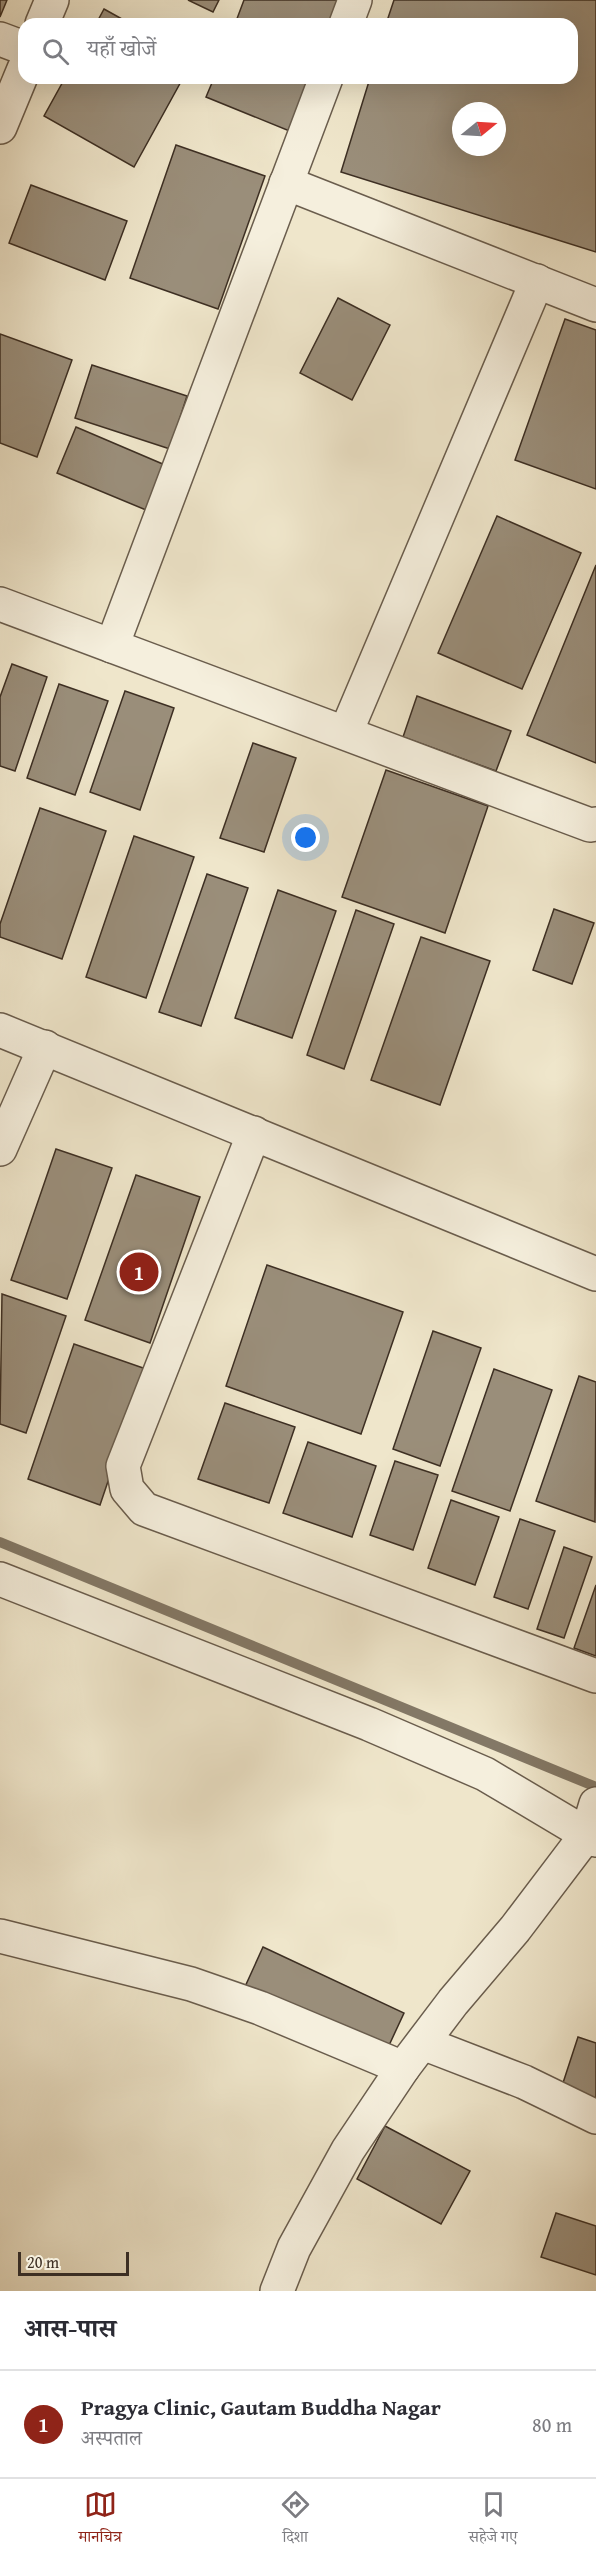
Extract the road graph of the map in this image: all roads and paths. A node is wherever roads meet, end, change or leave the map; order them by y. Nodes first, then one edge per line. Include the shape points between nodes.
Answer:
1 (52, 0) edge
2 (355, 0) edge
3 (44, 18) edge
4 (348, 18) edge
5 (0, 39) edge
6 (18, 46) edge
7 (18, 84) edge
8 (324, 84) edge
9 (0, 127) edge
10 (286, 183) junction
11 (537, 281) junction
12 (596, 304) edge
13 (0, 604) edge
14 (112, 646) junction
15 (346, 732) junction
16 (596, 824) edge
17 (0, 1030) edge
18 (45, 1047) junction
19 (254, 1133) junction
20 (0, 1149) edge
21 (596, 1274) edge
22 (0, 1579) edge
23 (596, 1676) edge
24 (594, 1821) edge
25 (0, 1936) edge
26 (423, 2043) junction
27 (404, 2068) junction
28 (596, 2117) edge
29 (277, 2291) edge

1 - 3 street
2 - 4 street
5 - 6 street
7 - 9 street
8 - 10 street
10 - 11 street
10 - 14 street
11 - 12 street
11 - 15 street
13 - 14 street
14 - 15 street
15 - 16 street via 590,825
17 - 18 street
18 - 19 street
18 - 20 street
19 - 21 street
19 - 23 street via 123,1466 127,1489 144,1509
22 - 24 street via 357,1719 475,1769 536,1803
24 - 26 street
25 - 27 street via 191,1984
26 - 27 street
26 - 28 street via 524,2082
27 - 29 street via 348,2150 294,2248

